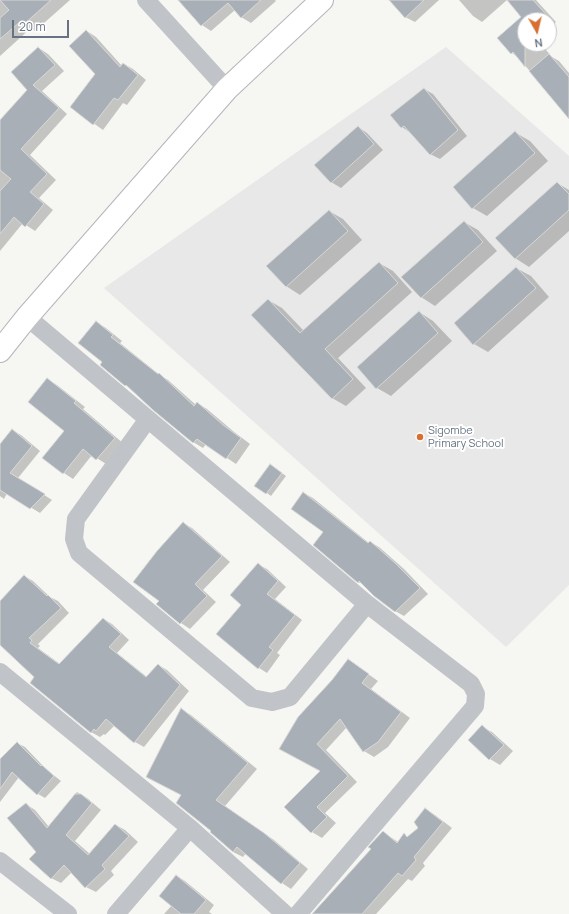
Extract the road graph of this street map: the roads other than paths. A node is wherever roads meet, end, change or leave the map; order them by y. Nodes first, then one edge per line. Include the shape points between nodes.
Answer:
1 (146, 0) edge
2 (322, 0) edge
3 (227, 89) junction
4 (27, 318) junction
5 (0, 351) edge
6 (148, 419) junction
7 (368, 604) junction
8 (0, 672) edge
9 (190, 828) junction
10 (0, 861) edge
11 (68, 914) edge
12 (116, 914) edge
13 (285, 914) edge
14 (298, 914) edge

1 - 3 street
2 - 3 street
3 - 4 street
4 - 5 street
4 - 6 street
6 - 7 street
6 - 7 street via 76,519 74,538 79,553 252,698 272,702 290,697
7 - 14 street via 471,684 476,694 475,706
8 - 9 street
9 - 12 street
9 - 13 street
10 - 11 street

